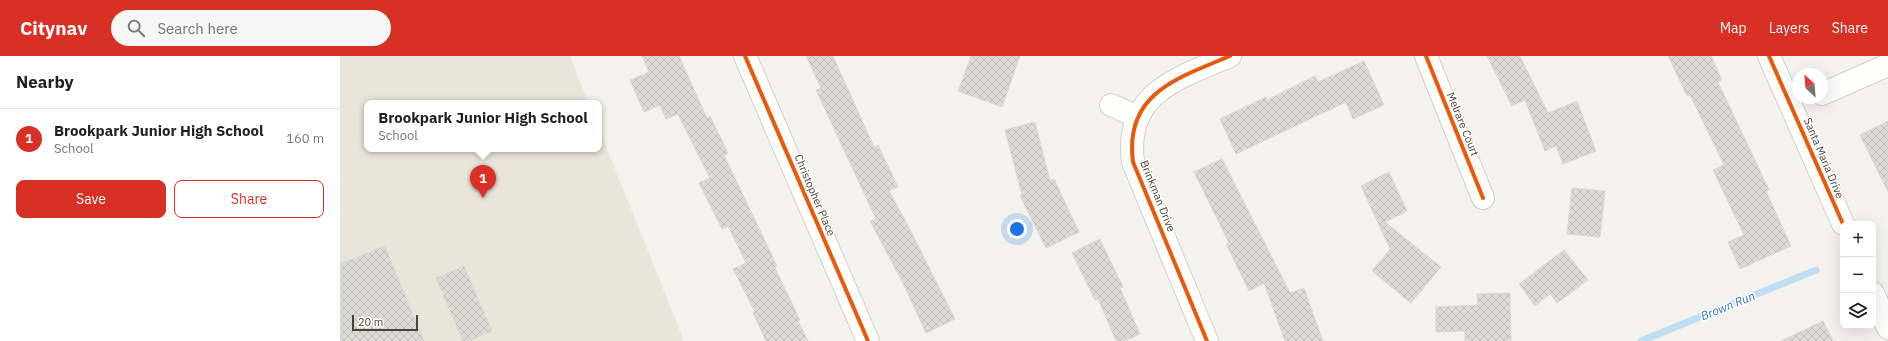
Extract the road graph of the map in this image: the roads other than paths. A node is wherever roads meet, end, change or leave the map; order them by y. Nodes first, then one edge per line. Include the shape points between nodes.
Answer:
1 (745, 56) edge
2 (1230, 56) edge
3 (1426, 56) edge
4 (1770, 56) edge
5 (1888, 65) edge
6 (1828, 91) edge
7 (1799, 104) edge
8 (1111, 105) dead end
9 (1792, 107) junction
10 (1138, 117) junction
11 (1483, 198) dead end
12 (1842, 221) edge
13 (1876, 300) edge
14 (1888, 328) edge
15 (868, 341) edge
16 (1207, 341) edge

1 - 15 street, Christopher Place
2 - 10 street, Brinkman Drive via 1163,87 1150,98
3 - 11 street, Melrare Court
4 - 9 street, Santa Maria Drive
5 - 6 street
7 - 9 street
8 - 10 street
9 - 12 street, Santa Maria Drive
10 - 16 street, Brinkman Drive via 1131,146 1133,162
13 - 14 street

